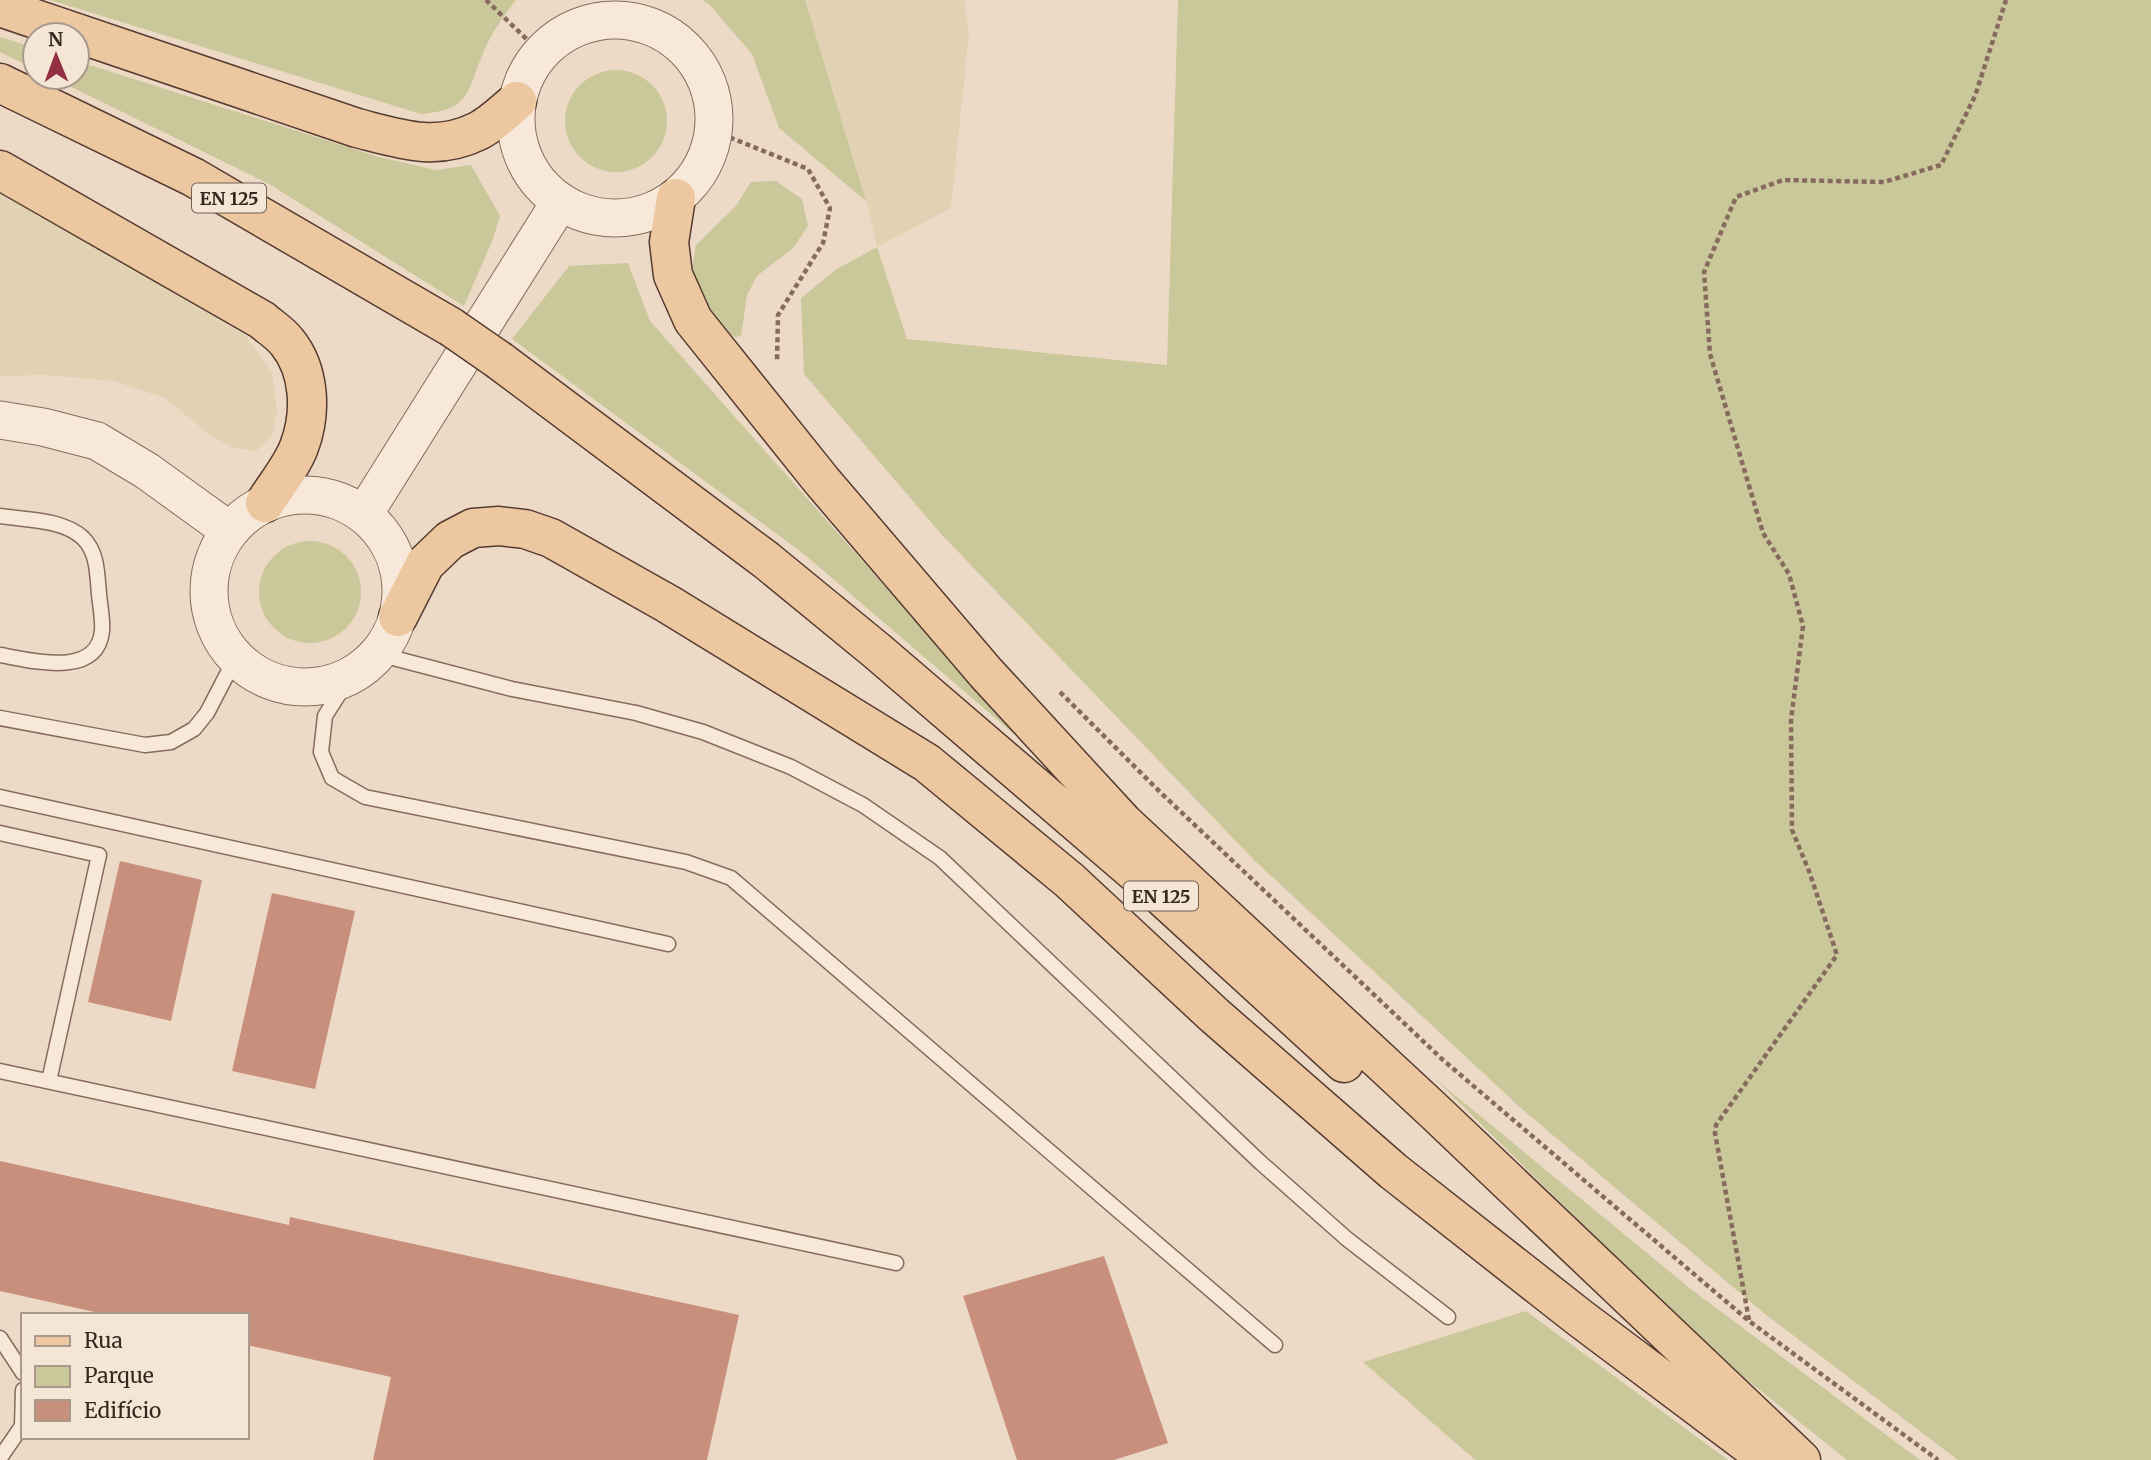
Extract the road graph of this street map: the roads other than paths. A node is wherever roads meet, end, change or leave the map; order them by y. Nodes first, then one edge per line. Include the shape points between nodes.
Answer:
1 (0, 7) edge
2 (0, 83) edge
3 (517, 101) junction
4 (0, 106) edge
5 (0, 170) edge
6 (676, 198) junction
7 (560, 202) junction
8 (445, 337) junction
9 (494, 371) junction
10 (0, 420) edge
11 (265, 503) junction
12 (364, 514) junction
13 (0, 516) edge
14 (230, 531) junction
15 (398, 617) junction
16 (0, 655) edge
17 (236, 657) junction
18 (365, 664) junction
19 (0, 718) edge
20 (0, 797) edge
21 (0, 833) edge
22 (668, 944) dead end
23 (0, 1071) edge
24 (50, 1081) junction
25 (896, 1263) dead end
26 (1448, 1317) dead end
27 (0, 1338) edge
28 (1275, 1345) dead end
29 (21, 1370) edge
30 (21, 1427) edge
31 (0, 1458) edge
32 (1770, 1460) edge
33 (1800, 1460) edge

1 - 3 main road via 357,128 412,142 449,142 480,130
2 - 8 main road, EN 125 via 193,177
3 - 6 street via 526,75 541,53 566,33 595,22 626,20 657,29 683,46 702,70 713,100 714,131 708,157 695,180
3 - 7 street via 516,130 524,158 539,183
4 - 8 main road, EN 125
5 - 11 main road via 262,320 287,342 303,372 305,422 299,448
6 - 7 street via 649,213 618,219 588,215
6 - 33 main road via 669,242 673,275 693,320 822,481 986,673 1124,823
7 - 12 street
8 - 9 main road, EN 125
9 - 32 main road, EN 125 via 606,466 885,686 1538,1267
9 - 33 main road, EN 125 via 766,560 877,651 1144,881 1673,1357
10 - 14 street via 97,441
11 - 12 street via 316,495
11 - 14 street
12 - 15 street via 384,535 397,560 402,589
13 - 16 lane via 63,526 83,538 96,560 102,632 97,648 80,660 54,664
14 - 17 street via 216,555 209,582 211,609 220,635
15 - 18 street via 390,636
15 - 32 main road via 425,564 450,540 473,528 525,529 551,538 668,604 927,763 1069,880 1214,1015 1393,1171
17 - 18 street via 261,676 290,685 322,685
17 - 19 lane via 207,713 194,729 171,742 145,745
18 - 26 lane via 636,713 703,732 790,767 863,805 940,858 1280,1180 1347,1240
18 - 28 lane via 325,716 321,752 331,778 365,797 686,862 732,878
20 - 22 lane
21 - 24 lane via 99,855
23 - 24 lane
24 - 25 lane
27 - 29 lane
30 - 31 lane

